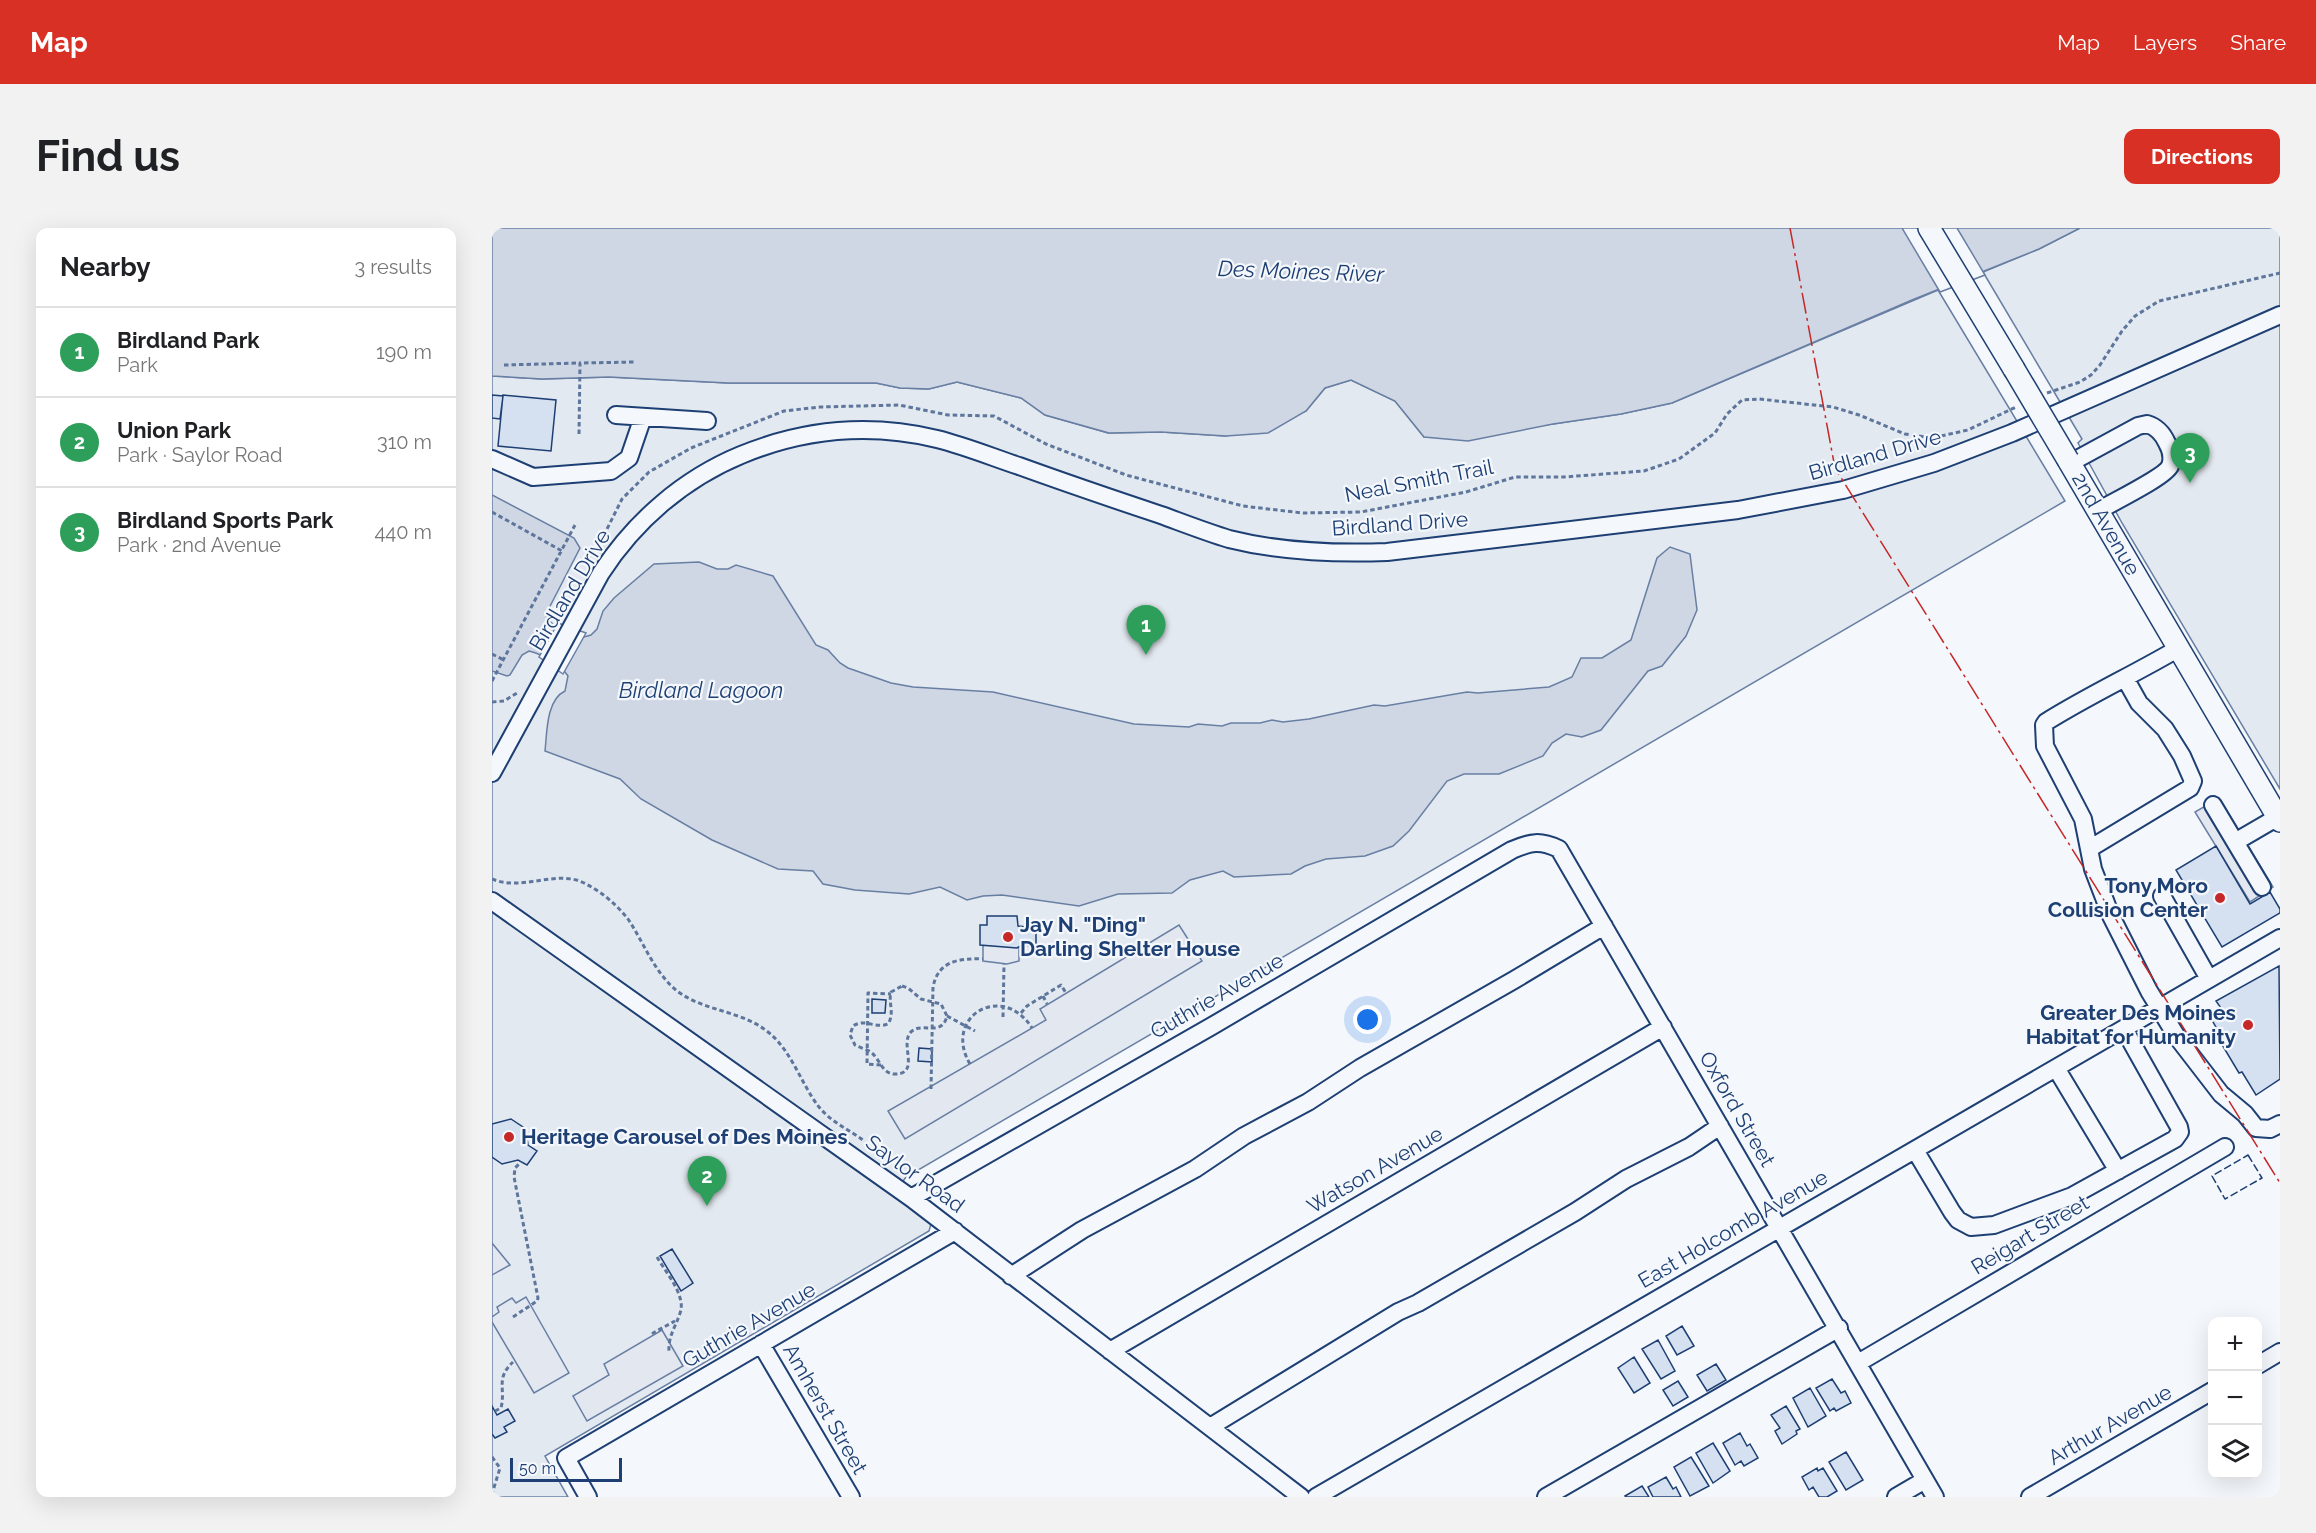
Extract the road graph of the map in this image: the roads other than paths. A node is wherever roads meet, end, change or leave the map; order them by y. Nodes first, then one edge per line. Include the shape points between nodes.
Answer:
1 (1929, 228) edge
2 (2280, 315) edge
3 (616, 415) dead end
4 (643, 417) junction
5 (707, 421) dead end
6 (492, 459) edge
7 (2069, 462) junction
8 (2098, 511) junction
9 (2179, 648) junction
10 (2124, 678) junction
11 (492, 772) edge
12 (2213, 805) dead end
13 (2279, 819) edge
14 (2235, 842) junction
15 (1548, 844) joint
16 (2089, 849) junction
17 (2262, 887) dead end
18 (2162, 896) dead end
19 (492, 901) edge
20 (1604, 926) junction
21 (2280, 938) edge
22 (2209, 979) junction
23 (2165, 1004) junction
24 (1663, 1027) junction
25 (2124, 1029) junction
26 (2056, 1068) junction
27 (2280, 1124) edge
28 (1720, 1126) junction
29 (2225, 1147) dead end
30 (1915, 1150) junction
31 (2118, 1171) junction
32 (911, 1198) junction
33 (1779, 1228) junction
34 (955, 1231) junction
35 (1011, 1276) junction
36 (1839, 1328) junction
37 (761, 1344) junction
38 (1110, 1351) junction
39 (2280, 1352) edge
40 (1858, 1363) junction
41 (2262, 1363) edge
42 (2208, 1393) edge
43 (1210, 1427) junction
44 (1925, 1480) junction
45 (588, 1497) edge
46 (851, 1497) edge
47 (1301, 1497) edge
48 (1316, 1497) edge
49 (1546, 1497) edge
50 (1896, 1497) edge
51 (1935, 1497) edge
52 (2030, 1497) edge

1 - 7 main road, 2nd Avenue, bridge
2 - 11 street, Birdland Drive via 2012,433 1934,463 1843,490 1738,510 1387,552 1300,550 1230,539 936,439 902,432 834,430 771,443 723,462 684,486 636,527 616,551
3 - 4 street
4 - 5 street
4 - 6 street via 629,458 611,471 533,477
7 - 8 main road, 2nd Avenue
7 - 8 street via 2147,424 2159,430 2166,441 2171,459 2165,473
8 - 9 main road, 2nd Avenue
9 - 10 street
9 - 13 main road, 2nd Avenue
10 - 16 street via 2044,725 2045,746 2083,819
10 - 16 street via 2139,703 2165,729 2193,781 2190,788
12 - 14 street
13 - 14 street
14 - 17 street
15 - 20 street, Oxford Street via 1559,849
15 - 32 street, Guthrie Avenue via 1530,843 1512,850
16 - 23 street via 2111,916
18 - 22 street
19 - 32 street, Saylor Road
20 - 24 street, Oxford Street
20 - 35 street via 1244,1136 1195,1169 1082,1230
21 - 22 street, East Holcomb Avenue
22 - 23 street, East Holcomb Avenue
23 - 25 street, East Holcomb Avenue
23 - 27 street via 2177,1037 2221,1094 2256,1128 2270,1129
24 - 28 street, Oxford Street
24 - 38 street, Watson Avenue
25 - 26 street, East Holcomb Avenue
25 - 31 street via 2180,1132 2175,1139
26 - 30 street, East Holcomb Avenue
26 - 31 street
28 - 33 street, Oxford Street
28 - 43 street via 1398,1312
29 - 40 street, Reigart Street
30 - 31 street via 1952,1212 1971,1227 1994,1225 2034,1211
30 - 33 street, East Holcomb Avenue
32 - 34 street, Saylor Road
33 - 36 street, Oxford Street
33 - 48 street, East Holcomb Avenue
34 - 35 street, Saylor Road
34 - 37 street, Guthrie Avenue
35 - 38 street, Saylor Road
36 - 40 street, Oxford Street
36 - 49 street
37 - 45 street, Guthrie Avenue via 566,1458
37 - 46 street, Amherst Street
38 - 43 street, Saylor Road
39 - 41 street
40 - 44 street, Oxford Street
42 - 52 street, Arthur Avenue
43 - 47 street, Saylor Road
44 - 50 street
44 - 51 street, Oxford Street

